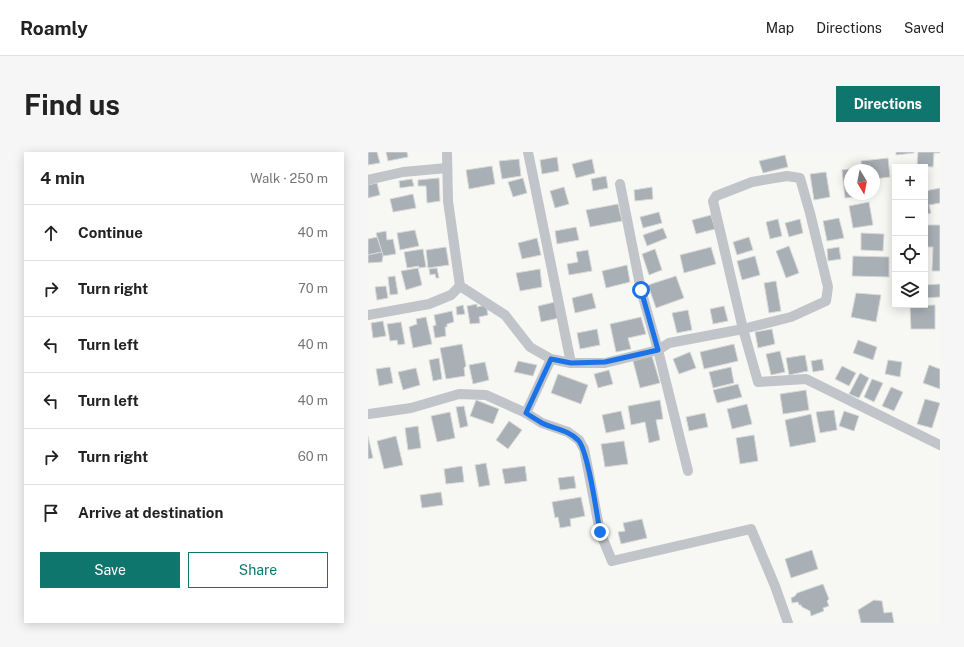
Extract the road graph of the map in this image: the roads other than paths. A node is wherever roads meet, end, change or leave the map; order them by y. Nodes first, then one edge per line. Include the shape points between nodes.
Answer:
1 (447, 152) edge
2 (528, 152) edge
3 (447, 168) junction
4 (368, 180) edge
5 (620, 184) dead end
6 (460, 286) junction
7 (368, 314) edge
8 (743, 329) junction
9 (658, 350) junction
10 (551, 359) junction
11 (571, 363) junction
12 (526, 413) junction
13 (369, 414) edge
14 (940, 446) edge
15 (688, 471) dead end
16 (788, 623) edge

1 - 3 street
2 - 11 street
3 - 4 street via 403,172
3 - 6 street via 448,201
5 - 9 street via 641,290
6 - 7 street via 451,296 429,304
6 - 10 street via 505,316 530,347
8 - 8 street via 713,201 716,196 752,182 787,176 800,178 828,287 826,301 791,317
8 - 9 street via 669,343
8 - 14 street via 758,382 806,379
9 - 11 street via 605,362
9 - 15 street
10 - 11 street
10 - 12 street
12 - 13 street via 486,395 459,394 411,408
12 - 16 street via 542,423 568,432 579,440 587,461 600,532 612,561 752,529 776,586

